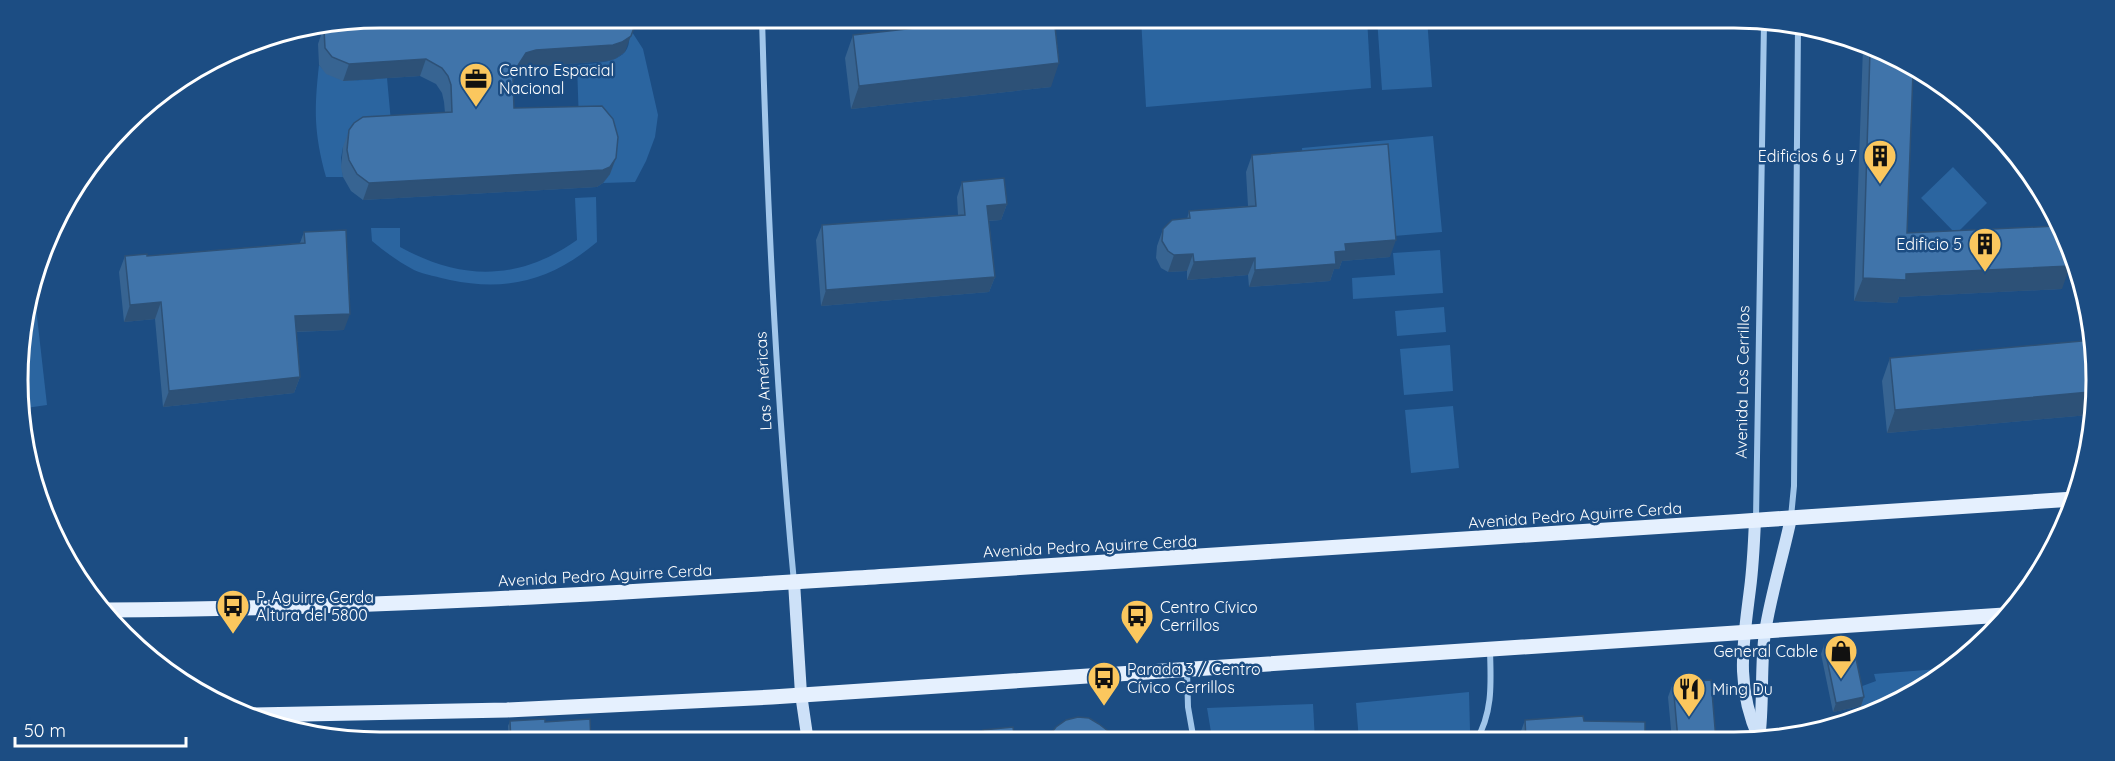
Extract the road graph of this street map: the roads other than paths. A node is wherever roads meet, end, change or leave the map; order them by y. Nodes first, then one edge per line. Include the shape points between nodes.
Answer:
1 (762, 28) edge
2 (1764, 30) edge
3 (1798, 34) edge
4 (2066, 500) edge
5 (1791, 518) junction
6 (1755, 520) junction
7 (794, 582) junction
8 (113, 610) edge
9 (1997, 615) edge
10 (1766, 630) junction
11 (1744, 632) junction
12 (1490, 649) junction
13 (1186, 670) junction
14 (801, 694) junction
15 (269, 715) edge
16 (807, 732) edge
17 (1192, 732) edge
18 (1482, 732) edge
19 (1756, 732) edge
20 (1760, 732) edge

1 - 7 street, Las Américas via 777,365
2 - 6 street, Avenida Los Cerrillos
3 - 5 street, Avenida Los Cerrillos
4 - 5 main road, Avenida Pedro Aguirre Cerda
5 - 6 main road, Avenida Pedro Aguirre Cerda
5 - 10 street, Avenida Los Cerrillos
6 - 7 main road, Avenida Pedro Aguirre Cerda
6 - 11 street, Avenida Los Cerrillos
7 - 8 main road, Avenida Pedro Aguirre Cerda via 460,601
7 - 14 street, Las Américas
9 - 10 main road
10 - 11 main road
10 - 20 street, Avenida Los Cerrillos
11 - 12 main road
11 - 19 street, Avenida Los Cerrillos via 1745,699
12 - 13 main road
12 - 18 street via 1489,712
13 - 14 main road
13 - 17 street
14 - 15 main road via 507,710
14 - 16 street, Las Américas

